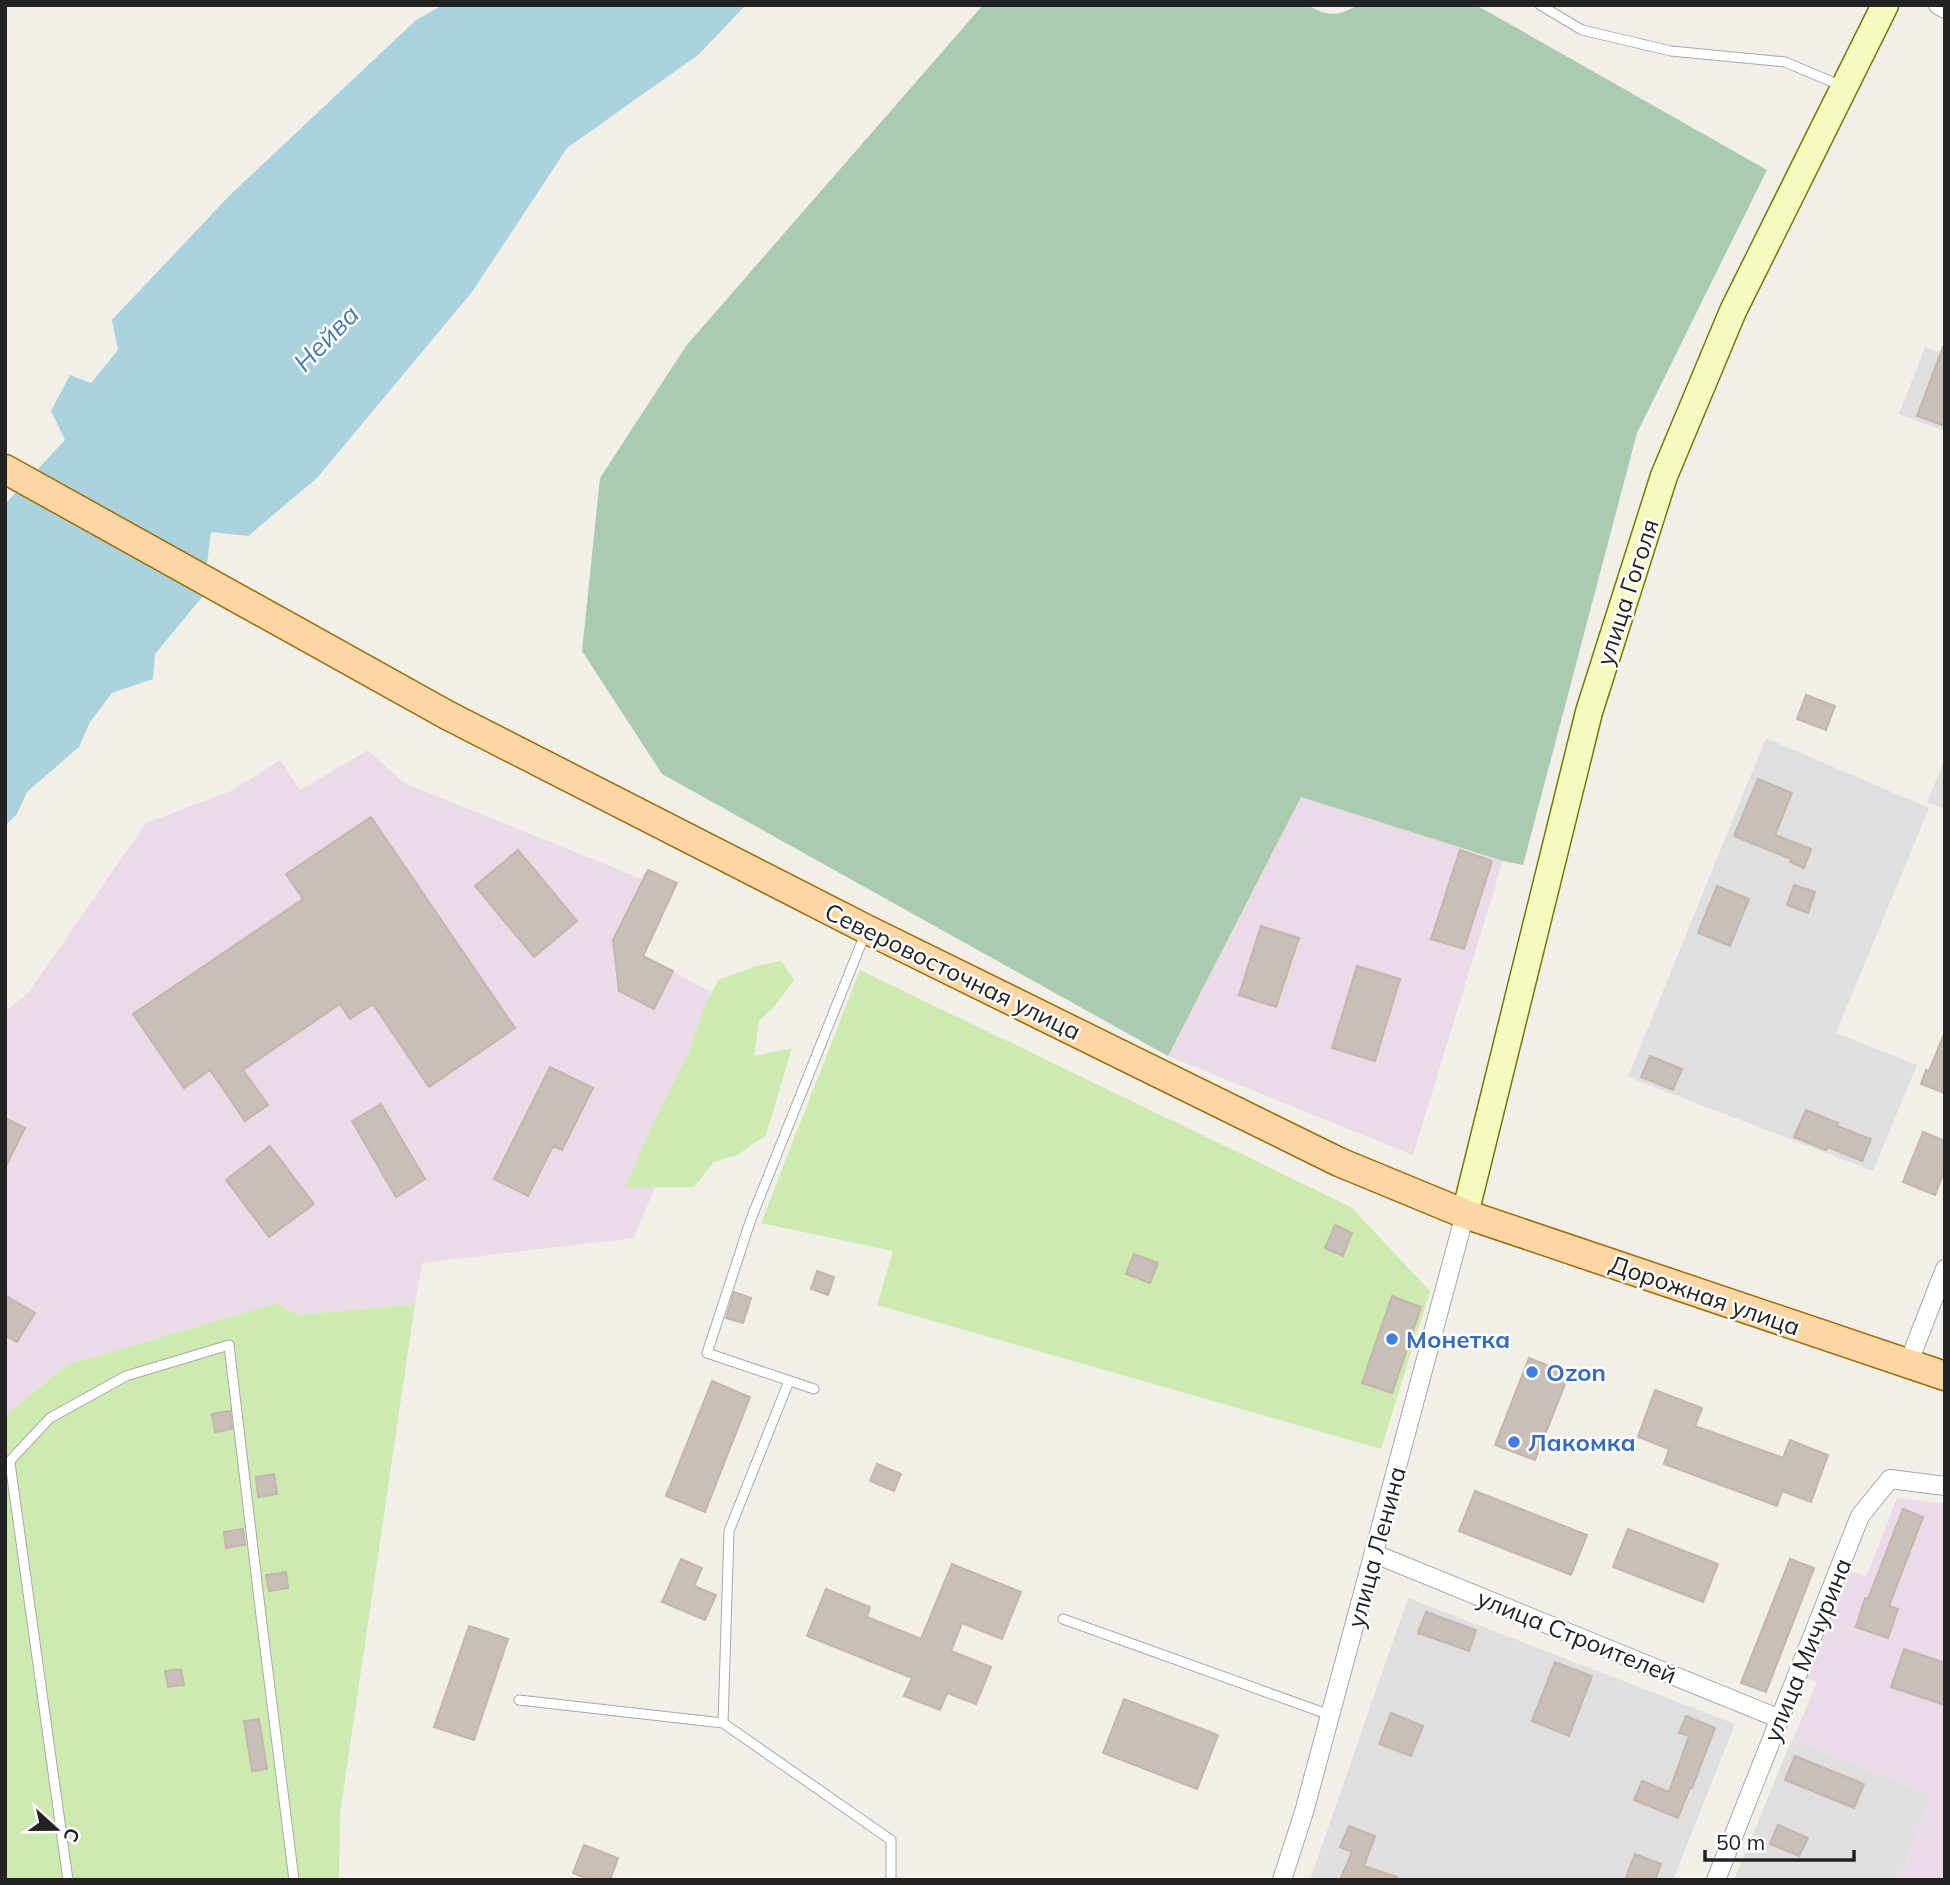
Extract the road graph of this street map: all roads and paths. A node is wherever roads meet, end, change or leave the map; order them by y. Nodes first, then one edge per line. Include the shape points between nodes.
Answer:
1 (1540, 5) edge
2 (1885, 5) edge
3 (1938, 5) edge
4 (1945, 9) edge
5 (1843, 86) junction
6 (5, 468) edge
7 (866, 929) junction
8 (1465, 1214) junction
9 (1945, 1269) edge
10 (1908, 1364) junction
11 (1945, 1376) edge
12 (789, 1381) junction
13 (814, 1389) dead end
14 (8, 1464) edge
15 (1945, 1486) edge
16 (1375, 1553) junction
17 (1063, 1619) dead end
18 (519, 1700) dead end
19 (1330, 1715) junction
20 (1780, 1719) junction
21 (723, 1723) junction
22 (68, 1880) edge
23 (294, 1880) edge
24 (891, 1880) edge
25 (1282, 1880) edge
26 (1716, 1880) edge

1 - 5 lane via 1582,30 1671,51 1785,62
2 - 5 street, улица Гоголя
3 - 4 street
5 - 8 street, улица Гоголя via 1733,311 1664,476 1589,712
6 - 7 main road, Северовосточная улица via 447,715
7 - 8 main road, Северовосточная улица via 1339,1162
7 - 12 lane via 751,1219 707,1353
8 - 10 main road, Дорожная улица
8 - 16 street, улица Ленина
9 - 10 street
10 - 11 main road, Дорожная улица
12 - 13 lane
12 - 21 lane via 729,1531
14 - 22 lane
14 - 23 lane via 50,1418 126,1376 229,1345
15 - 20 street, улица Мичурина via 1890,1479 1860,1516
16 - 19 street, улица Ленина
16 - 20 street, улица Строителей
17 - 19 lane
18 - 21 lane
19 - 25 street, улица Ленина
20 - 26 street, улица Мичурина
21 - 24 lane via 891,1839

